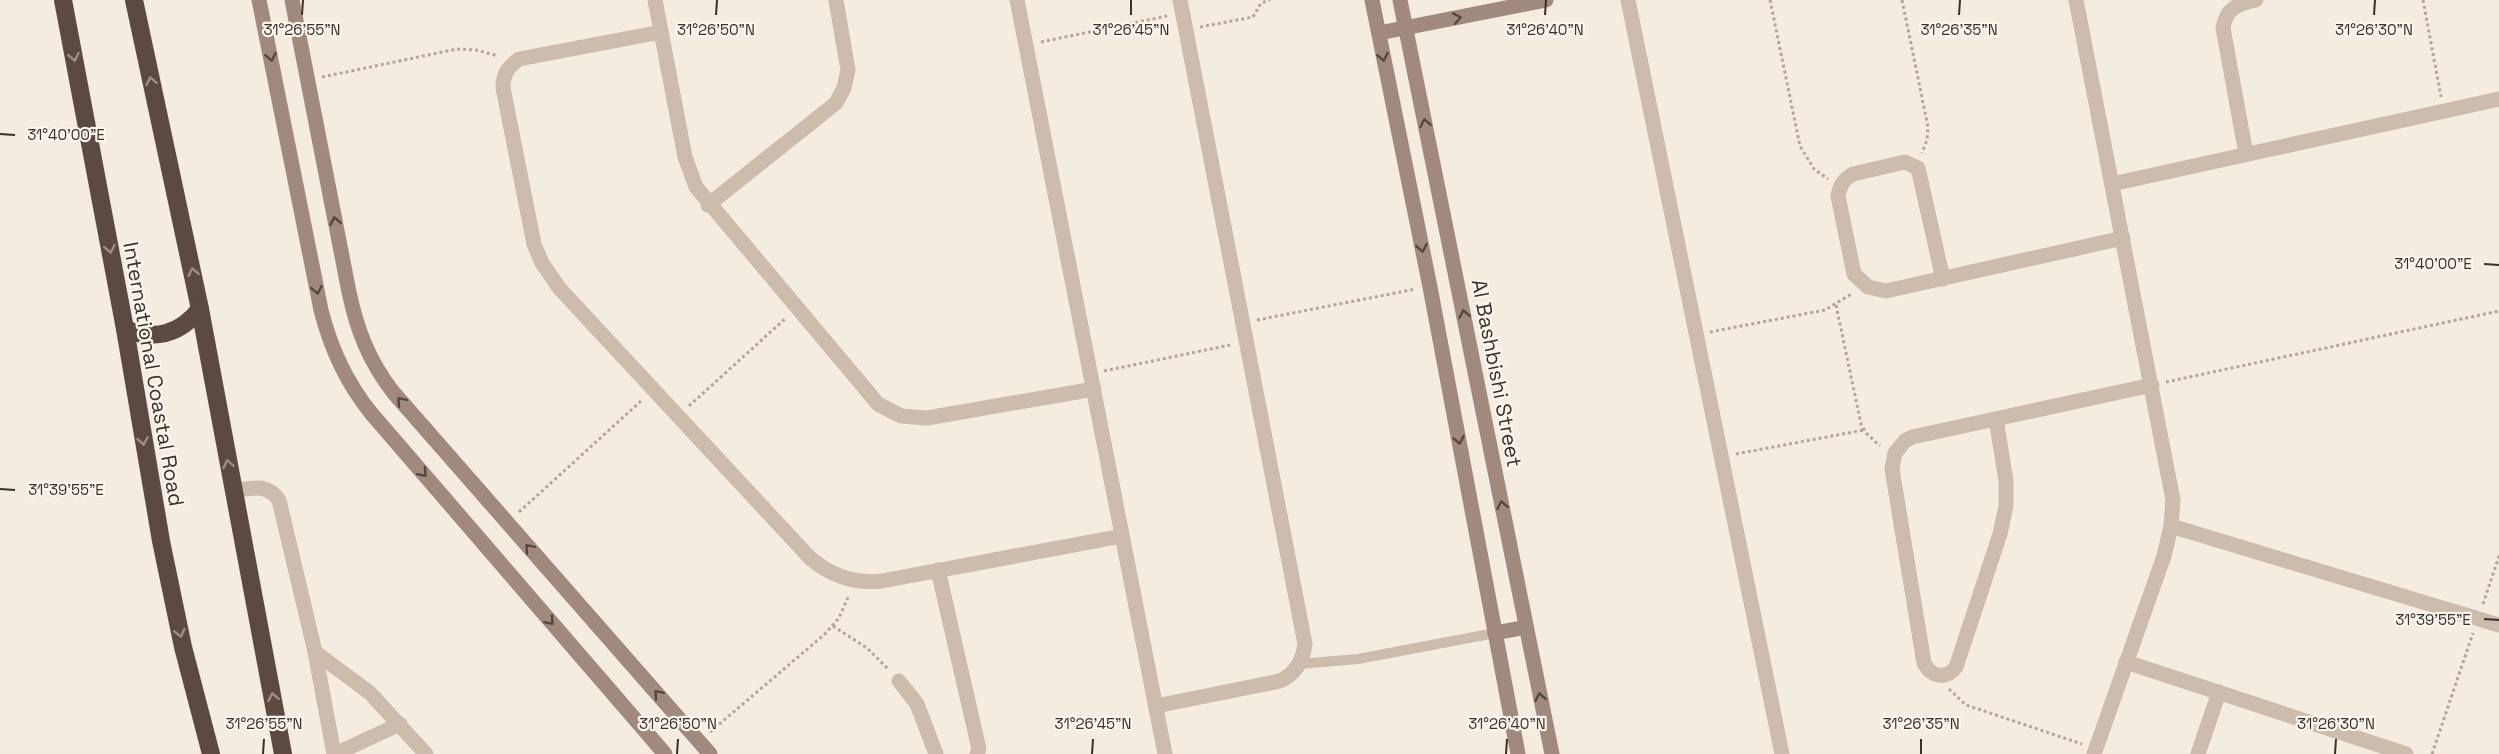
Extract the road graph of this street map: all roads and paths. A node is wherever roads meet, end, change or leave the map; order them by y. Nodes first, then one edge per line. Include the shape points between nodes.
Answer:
1 (63, 0) edge
2 (134, 0) edge
3 (259, 0) edge
4 (292, 0) edge
5 (655, 0) edge
6 (836, 0) edge
7 (1017, 0) edge
8 (1270, 0) edge
9 (1372, 0) edge
10 (1400, 0) edge
11 (1546, 0) edge
12 (1628, 0) edge
13 (1770, 0) edge
14 (1902, 0) edge
15 (2076, 0) edge
16 (2256, 0) edge
17 (2423, 0) edge
18 (1182, 6) edge
19 (1406, 28) junction
20 (1186, 30) junction
21 (661, 32) junction
22 (1379, 33) junction
23 (1026, 45) junction
24 (513, 63) junction
25 (307, 80) junction
26 (2499, 99) edge
27 (2444, 111) junction
28 (2246, 154) junction
29 (1914, 164) junction
30 (1841, 184) junction
31 (2112, 184) junction
32 (708, 205) junction
33 (2123, 238) junction
34 (1943, 279) junction
35 (1862, 284) junction
36 (1430, 287) junction
37 (1836, 305) junction
38 (200, 309) junction
39 (797, 309) junction
40 (2499, 311) edge
41 (1244, 323) junction
42 (125, 329) junction
43 (1697, 334) junction
44 (1247, 341) junction
45 (1092, 381) junction
46 (2152, 385) junction
47 (653, 390) junction
48 (678, 416) junction
49 (1996, 419) junction
50 (1864, 430) junction
51 (1895, 453) junction
52 (1722, 457) junction
53 (234, 491) junction
54 (507, 523) junction
55 (2171, 526) junction
56 (1122, 536) junction
57 (2499, 556) edge
58 (938, 570) junction
59 (851, 580) junction
60 (2478, 619) junction
61 (2499, 625) edge
62 (832, 626) junction
63 (1526, 627) junction
64 (1496, 633) junction
65 (315, 652) junction
66 (2126, 662) junction
67 (1299, 664) junction
68 (1943, 676) junction
69 (899, 681) joint
70 (2219, 692) junction
71 (1156, 706) junction
72 (400, 724) junction
73 (699, 741) junction
74 (2094, 751) edge
75 (211, 754) edge
76 (283, 754) edge
77 (335, 754) edge
78 (426, 754) edge
79 (665, 754) edge
80 (711, 754) edge
81 (936, 754) edge
82 (977, 754) edge
83 (1165, 754) edge
84 (1518, 754) edge
85 (1552, 754) edge
86 (1782, 754) edge
87 (2198, 754) edge
88 (2406, 754) edge
89 (2432, 754) edge

1 -> 42 highway, International Coastal Road
38 -> 2 highway
3 -> 79 main road via 321,310 344,376 371,413
4 - 25 main road
5 - 21 street
6 - 32 street via 848,70 836,103
7 - 23 street
8 - 20 path via 1261,3 1253,17
9 - 22 main road
10 - 19 main road, Al Bashbishi Street
19 -> 11 main road
12 - 43 street
13 - 30 path via 1800,146 1814,169
14 - 29 path via 1928,127 1925,147
15 - 31 street
16 - 28 street via 2233,7 2223,28
17 - 27 path
18 - 20 street
18 - 23 path
19 - 22 main road
63 -> 19 main road, Al Bashbishi Street
20 - 41 street
21 - 24 street via 526,57
21 - 32 street via 687,167
22 -> 36 main road
23 - 45 street
24 - 25 path via 486,52 457,49
24 - 47 street via 504,74 503,88 534,244 542,263 560,289
54 -> 25 main road via 393,392 369,357 352,309
26 - 27 street
27 - 28 street
28 - 31 street
29 - 30 street via 1900,163 1852,174
29 - 34 street via 1921,172
30 - 35 street via 1838,196 1854,274
31 - 33 street
32 - 39 street
33 - 34 street
33 - 46 street
34 - 35 street via 1886,291
35 - 37 path
36 - 41 path
36 -> 64 main road
37 - 43 path
37 - 50 path
38 - 42 highway via 192,320 167,334 153,336
53 -> 38 highway
39 - 45 street via 869,396 901,416 927,418
39 - 48 path
40 - 46 path
41 - 44 street
42 -> 75 highway, International Coastal Road via 163,552
43 - 52 street
44 - 45 path
44 - 67 street via 1305,644
45 - 56 street
46 - 49 street
46 - 55 street via 2172,487
47 - 48 street
47 - 54 path
48 - 59 street via 810,558 829,572
49 - 51 street via 1912,437
49 - 68 street via 2006,481 2003,520 1956,667
50 - 51 path via 1874,442
50 - 52 path
51 - 68 street via 1892,469 1924,663 1931,674
52 - 86 street
53 - 65 street via 260,486 279,500
76 -> 53 highway
73 -> 54 main road
55 - 60 street
55 - 66 street
56 - 58 street
56 - 71 street
57 - 60 path
58 - 59 street via 882,581
58 - 82 street
59 - 62 path via 845,606
60 - 61 street
60 - 89 path
62 - 69 path via 867,648
62 - 73 path
63 - 64 main road
85 -> 63 main road, Al Bashbishi Street
64 - 67 lane via 1358,659
64 - 84 main road
65 - 72 street via 370,693
65 - 77 street
66 - 70 street
66 - 74 street
67 - 71 street via 1280,681
68 - 74 path via 1949,690 1966,705
69 - 81 street via 917,704
70 - 87 street
70 - 88 street
71 - 83 street
72 - 77 street
72 - 78 street
73 - 80 main road

